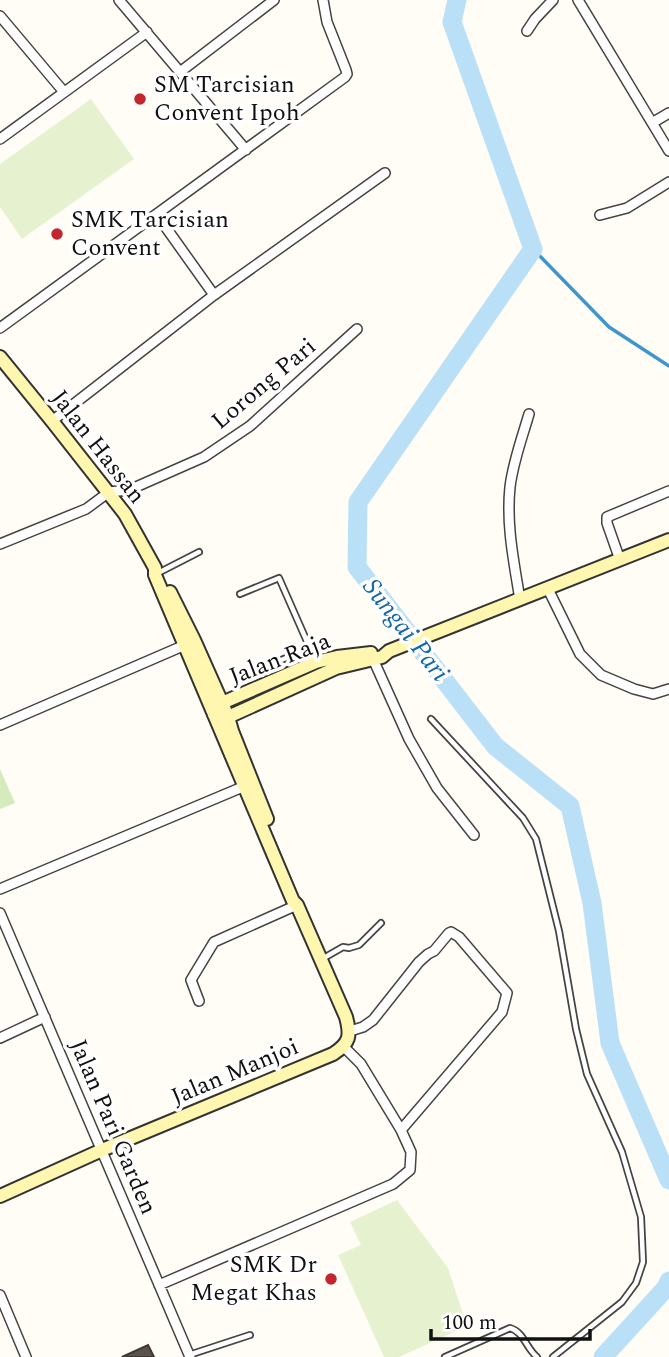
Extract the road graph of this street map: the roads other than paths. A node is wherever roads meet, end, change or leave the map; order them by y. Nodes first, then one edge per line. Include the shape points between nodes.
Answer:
1 (119, 0) edge
2 (274, 0) edge
3 (323, 0) edge
4 (553, 0) edge
5 (578, 0) edge
6 (0, 16) edge
7 (527, 31) dead end
8 (147, 32) junction
9 (180, 72) junction
10 (64, 92) junction
11 (669, 113) edge
12 (652, 123) junction
13 (0, 139) edge
14 (246, 150) junction
15 (669, 151) edge
16 (385, 173) dead end
17 (669, 182) edge
18 (157, 215) junction
19 (600, 215) dead end
20 (214, 295) junction
21 (0, 328) edge
22 (357, 329) dead end
23 (0, 357) edge
24 (529, 414) dead end
25 (52, 421) junction
26 (669, 491) edge
27 (109, 492) junction
28 (669, 540) edge
29 (0, 544) edge
30 (199, 552) dead end
31 (620, 560) junction
32 (158, 570) junction
33 (548, 589) junction
34 (240, 594) dead end
35 (520, 600) junction
36 (189, 643) junction
37 (310, 648) junction
38 (388, 651) junction
39 (373, 659) junction
40 (316, 663) junction
41 (262, 668) dead end
42 (669, 689) edge
43 (222, 703) junction
44 (214, 715) junction
45 (228, 717) junction
46 (431, 719) dead end
47 (0, 724) edge
48 (245, 786) junction
49 (474, 835) dead end
50 (0, 889) edge
51 (297, 905) junction
52 (1, 915) edge
53 (380, 923) dead end
54 (321, 960) junction
55 (199, 1001) dead end
56 (45, 1017) junction
57 (350, 1031) junction
58 (0, 1038) edge
59 (344, 1047) junction
60 (401, 1130) junction
61 (102, 1150) junction
62 (0, 1196) edge
63 (159, 1284) junction
64 (0, 1295) edge
65 (250, 1335) dead end
66 (189, 1356) edge
67 (26, 1357) edge
68 (445, 1357) edge
69 (537, 1357) edge
70 (553, 1357) edge

1 - 8 street
2 - 9 street
3 - 14 street via 347,74
4 - 7 street
5 - 12 street
6 - 10 street
8 - 9 street
8 - 10 street
9 - 14 street
10 - 13 street
11 - 12 street
12 - 15 street
14 - 18 street
16 - 20 street
17 - 19 street via 627,208
18 - 20 street
18 - 21 street
20 - 25 street
22 - 27 street, Lorong Pari via 250,426 204,457 129,490
23 - 25 street, Jalan Hassan
24 - 35 street via 510,488 511,545
25 - 27 street, Jalan Hassan
26 - 31 street via 607,517
27 - 29 street, Lorong Pari via 86,509
27 - 32 street, Jalan Hassan
28 - 31 street, Jalan Raja
30 - 32 lane
31 - 33 street, Jalan Raja
32 - 36 street, Jalan Hassan via 155,575
33 - 35 street, Jalan Raja
33 - 42 street via 580,654 601,675 653,694
34 - 37 lane via 279,578
35 - 38 street, Jalan Raja
36 - 43 street, Jalan Hassan
36 - 44 street, Jalan Hassan
36 - 47 street
37 - 40 lane
37 - 41 lane
38 - 39 street, Jalan Raja
38 - 40 street, Jalan Raja
39 - 45 street, Jalan Raja via 336,668
39 - 49 street via 437,788
40 - 43 street, Jalan Raja
43 - 44 street, Jalan Raja
43 - 45 street
44 - 45 street, Jalan Raja
44 - 48 street
45 - 51 street
46 - 70 lane via 523,818 536,839 587,1074 622,1152 641,1217 643,1262 636,1283 622,1301
48 - 50 street
48 - 51 street
51 - 54 street
51 - 55 street via 214,942 191,980
52 - 56 street, Jalan Pari Garden
53 - 54 lane via 359,945 343,947
54 - 57 street
56 - 58 street
56 - 61 street, Jalan Pari Garden
57 - 59 street
57 - 60 street via 373,1020 419,962 451,932 507,993 502,1012
59 - 60 street via 361,1064
59 - 61 street, Jalan Manjoi
60 - 63 street via 411,1152 410,1170 393,1184
61 - 62 street, Jalan Manjoi
61 - 63 street, Jalan Pari Garden
63 - 66 street, Jalan Pari Garden
64 - 67 street
65 - 66 lane
68 - 69 lane via 510,1328

